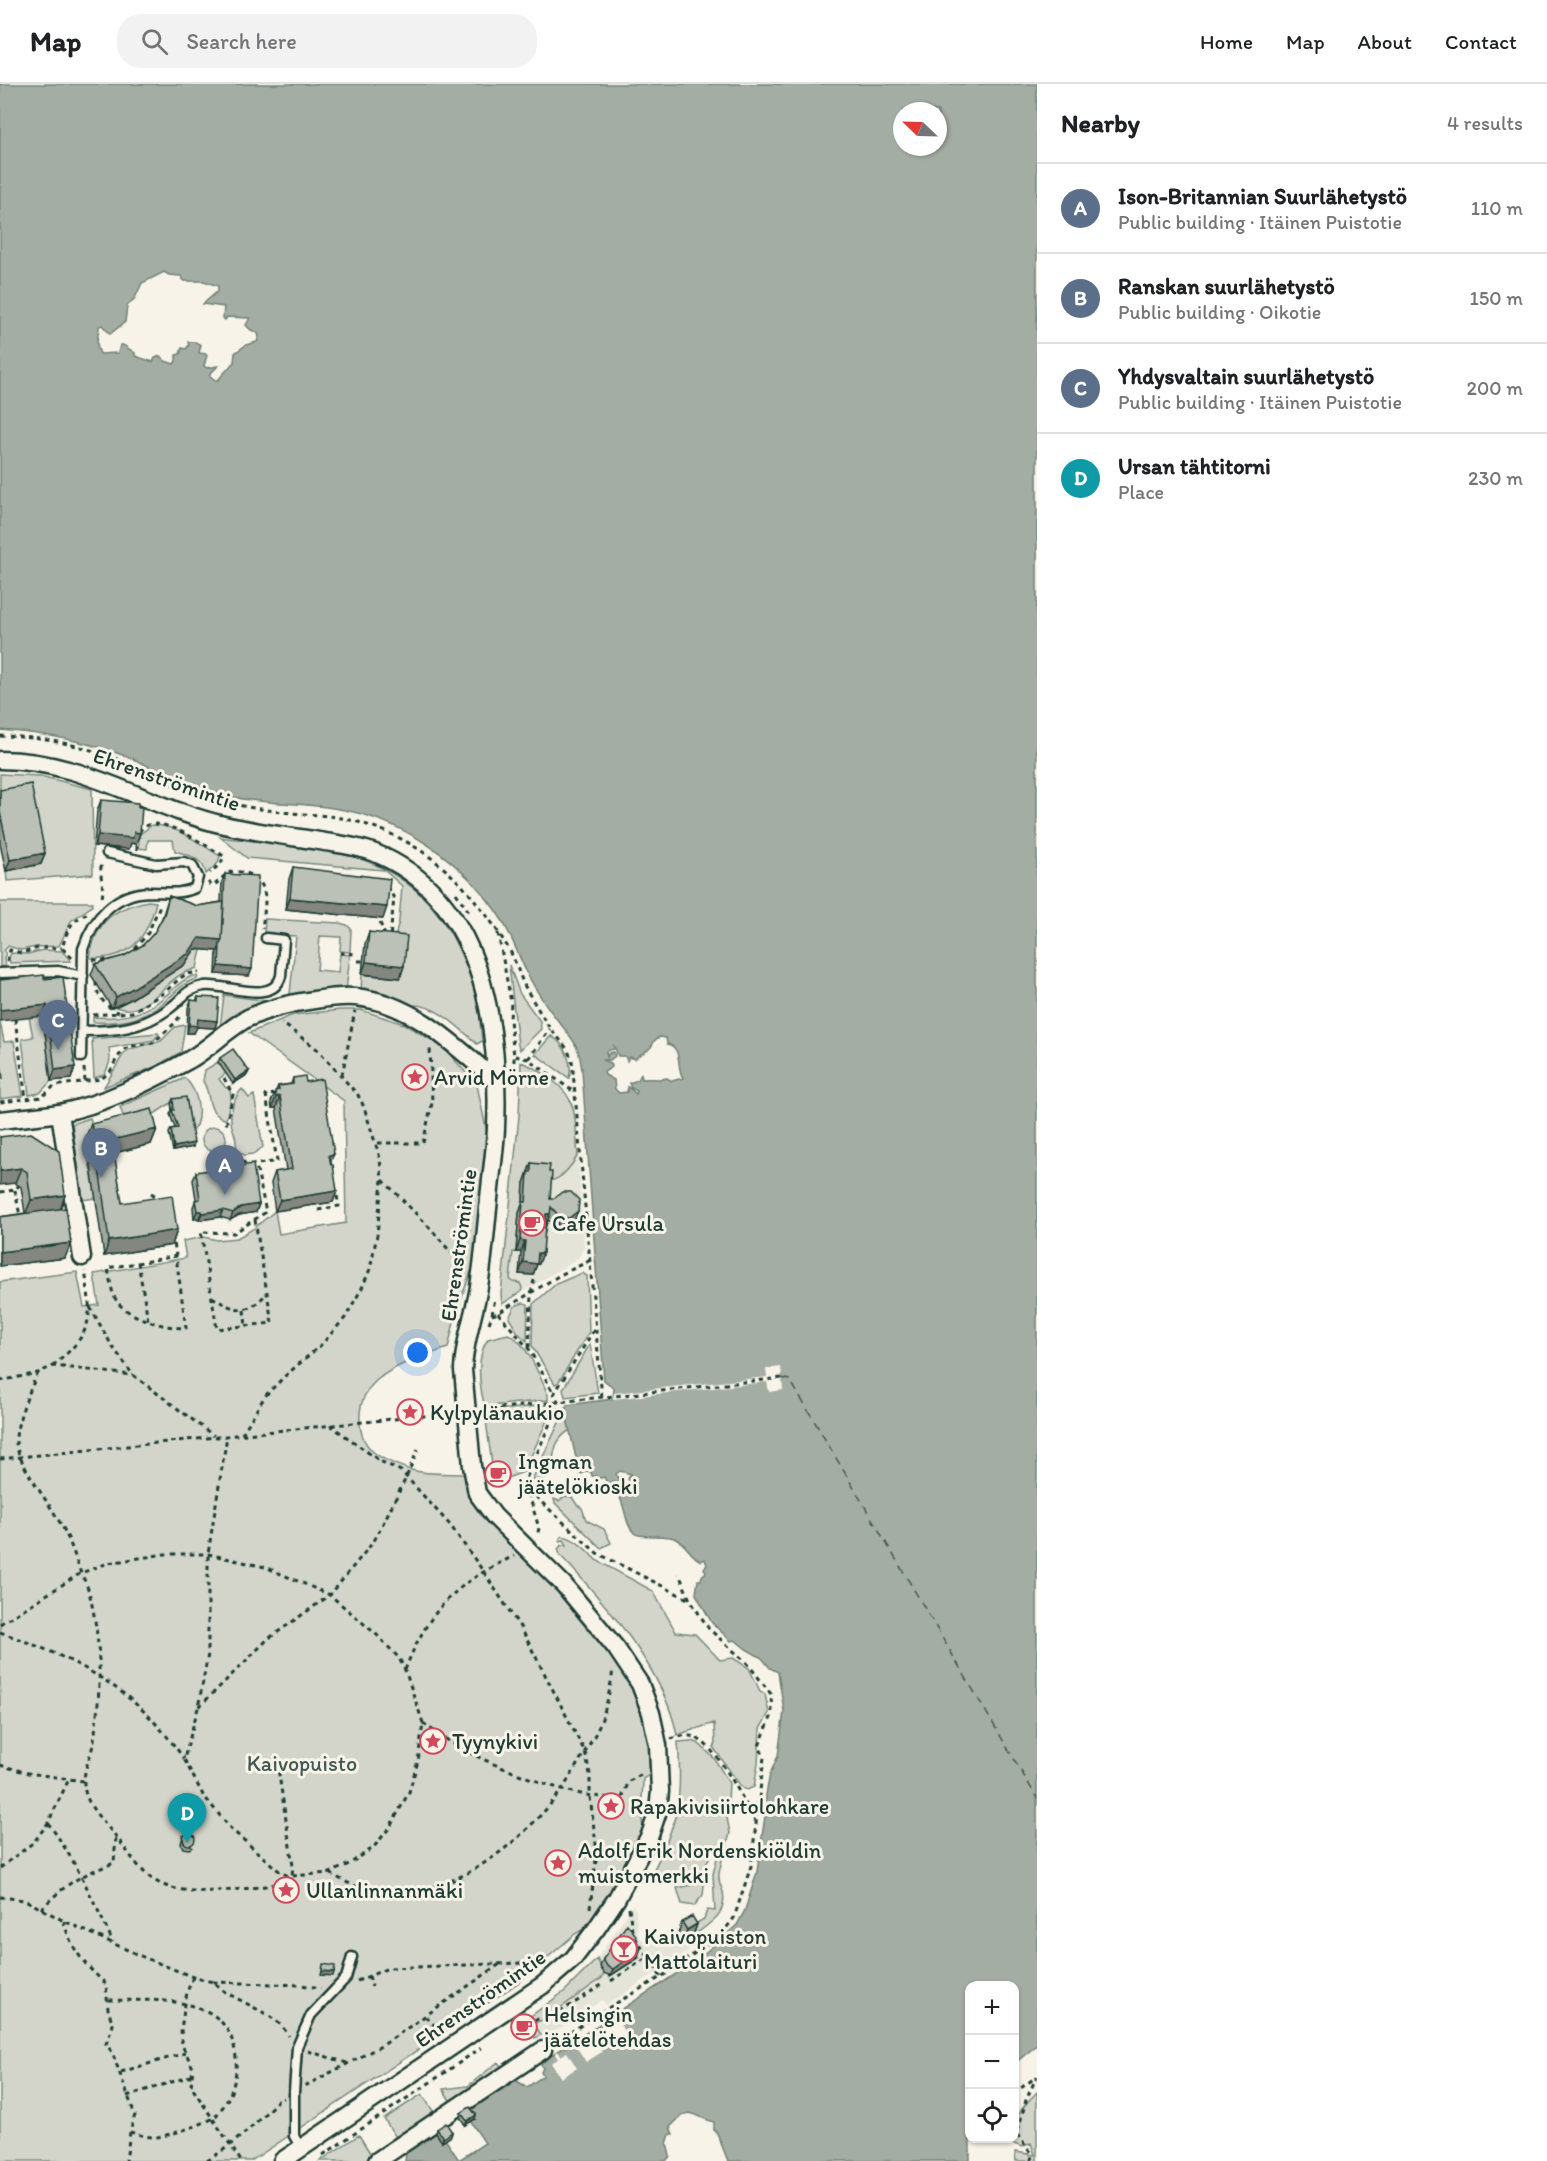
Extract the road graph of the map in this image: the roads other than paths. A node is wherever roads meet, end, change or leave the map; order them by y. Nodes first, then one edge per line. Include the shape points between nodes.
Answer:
1 (0, 760) edge
2 (106, 856) road end
3 (264, 938) road end
4 (0, 973) edge
5 (83, 976) junction
6 (82, 1031) junction
7 (81, 1058) dead end
8 (497, 1082) junction
9 (60, 1113) junction
10 (0, 1120) edge
11 (82, 1257) road end
12 (352, 1957) dead end
13 (543, 2050) road end
14 (301, 2148) junction
15 (282, 2161) edge
16 (377, 2161) edge

1 - 8 street, Ehrenströmintie via 71,770 200,819 350,846 400,866 441,901 472,952 488,1003
2 - 5 lane via 156,864 184,861 192,865 198,877 195,888 184,893 130,895 106,908 86,939
3 - 6 lane via 284,940 281,976 273,988 259,992 208,986 190,990 143,1024 116,1031
4 - 5 lane via 58,970
5 - 6 lane
6 - 7 lane
8 - 9 street via 435,1030 404,1011 355,997 335,997 259,1013 192,1059 117,1095
8 - 14 street, Ehrenströmintie via 481,1279 464,1353 474,1411 475,1483 494,1516 564,1585 640,1684 658,1745 660,1791 655,1823 617,1898 583,1947 558,1973
9 - 10 street
9 - 11 street
12 - 14 lane via 346,1978 311,2015 297,2047 294,2136
13 - 16 street
14 - 15 street, Ehrenströmintie

